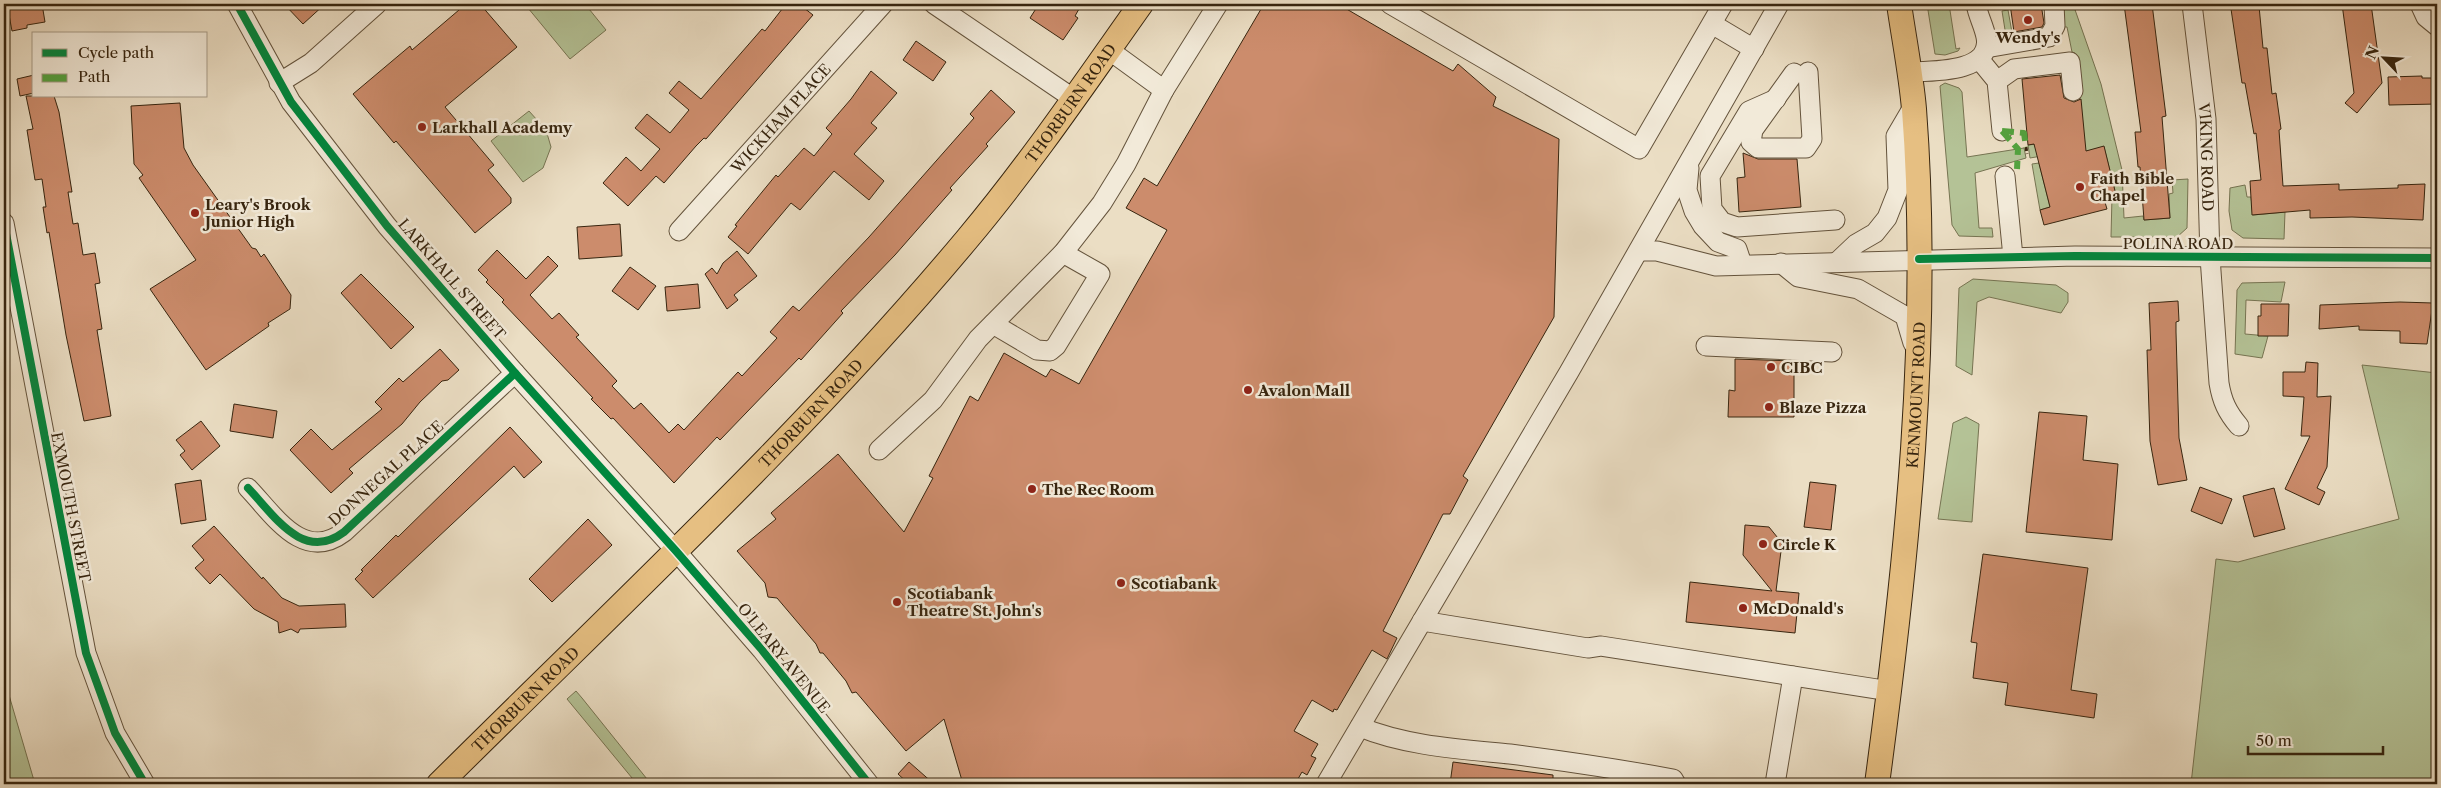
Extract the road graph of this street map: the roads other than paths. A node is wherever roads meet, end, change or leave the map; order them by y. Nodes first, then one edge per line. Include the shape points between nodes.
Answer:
1 (237, 4) edge
2 (378, 4) edge
3 (883, 4) edge
4 (934, 4) edge
5 (1141, 4) edge
6 (1218, 4) edge
7 (1390, 4) edge
8 (1723, 4) edge
9 (1779, 4) edge
10 (1899, 4) edge
11 (1976, 4) edge
12 (2054, 4) edge
13 (2192, 4) edge
14 (2420, 4) edge
15 (1712, 24) junction
16 (2437, 26) edge
17 (1754, 49) junction
18 (1108, 50) junction
19 (1983, 53) junction
20 (1908, 72) junction
21 (1998, 81) junction
22 (279, 83) junction
23 (1164, 90) junction
24 (2073, 91) dead end
25 (1074, 99) junction
26 (1776, 99) junction
27 (1914, 107) junction
28 (2002, 131) dead end
29 (1690, 162) junction
30 (2005, 176) dead end
31 (1835, 220) dead end
32 (4, 223) edge
33 (680, 231) dead end
34 (1639, 251) junction
35 (1063, 253) junction
36 (2013, 257) junction
37 (2210, 257) junction
38 (2437, 258) edge
39 (1919, 259) junction
40 (1837, 262) junction
41 (1781, 263) junction
42 (1742, 264) junction
43 (992, 324) junction
44 (1706, 346) dead end
45 (1832, 352) dead end
46 (1917, 352) junction
47 (515, 373) junction
48 (2239, 426) dead end
49 (879, 450) dead end
50 (248, 488) dead end
51 (676, 550) junction
52 (1422, 621) junction
53 (1793, 676) junction
54 (1890, 691) junction
55 (1360, 727) junction
56 (145, 784) edge
57 (439, 784) edge
58 (869, 784) edge
59 (1326, 784) edge
60 (1676, 784) edge
61 (1775, 784) edge
62 (1877, 784) edge

1 - 22 street, LARKHALL STREET
2 - 22 street via 311,63
3 - 33 street, WICKHAM PLACE
4 - 25 street
5 - 18 main road, THORBURN ROAD
6 - 23 street
7 - 15 street via 1639,149
8 - 15 street
9 - 17 street
10 - 20 main road, KENMOUNT ROAD
11 - 19 street via 1986,36
12 - 19 street via 2055,26 2049,37
13 - 37 street, VIKING ROAD via 2206,119
14 - 16 street via 2426,17
15 - 17 street
17 - 29 street
18 - 23 street
18 - 25 main road, THORBURN ROAD
19 - 20 street via 1958,67
19 - 21 street
20 - 27 main road, KENMOUNT ROAD
21 - 24 street via 2014,69 2070,62
21 - 28 street
22 - 47 street, LARKHALL STREET via 387,226
23 - 35 street via 1102,203
25 - 51 main road, THORBURN ROAD via 1004,194 911,303 784,442
26 - 26 street via 1754,130 1751,142 1758,148 1806,148 1812,139 1801,73
26 - 31 street via 1749,111 1710,176 1712,209 1722,222 1737,226
27 - 39 main road, KENMOUNT ROAD
27 - 40 street via 1896,136 1898,190 1887,218 1875,233 1856,244
29 - 34 street
29 - 42 street via 1686,190 1694,211 1718,242 1737,250
30 - 36 street
32 - 56 street, EXMOUTH STREET via 86,653 115,733
34 - 42 street, POLINA ROAD via 1716,266
34 - 52 street
35 - 43 street
35 - 43 street via 1100,274 1056,346 1043,352
36 - 37 street, POLINA ROAD
36 - 39 street, POLINA ROAD
37 - 38 street, POLINA ROAD
37 - 48 street, VIKING ROAD via 2221,399
39 - 40 street, POLINA ROAD
39 - 46 main road, KENMOUNT ROAD
40 - 41 street, POLINA ROAD
41 - 42 street, POLINA ROAD
41 - 46 street via 1798,277 1858,289 1905,316
43 - 49 street via 933,400
44 - 45 street
46 - 54 main road, KENMOUNT ROAD via 1906,548
47 - 50 street, DONNEGAL PLACE via 344,532 329,541 312,543 297,537
47 - 51 street, LARKHALL STREET
51 - 57 main road, THORBURN ROAD
51 - 58 street, O'LEARY AVENUE via 785,677
52 - 53 street via 1508,637 1588,648 1601,646
52 - 55 street
53 - 54 street
53 - 61 street
54 - 62 main road, KENMOUNT ROAD
55 - 59 street
55 - 60 street via 1383,736 1625,770 1673,779

